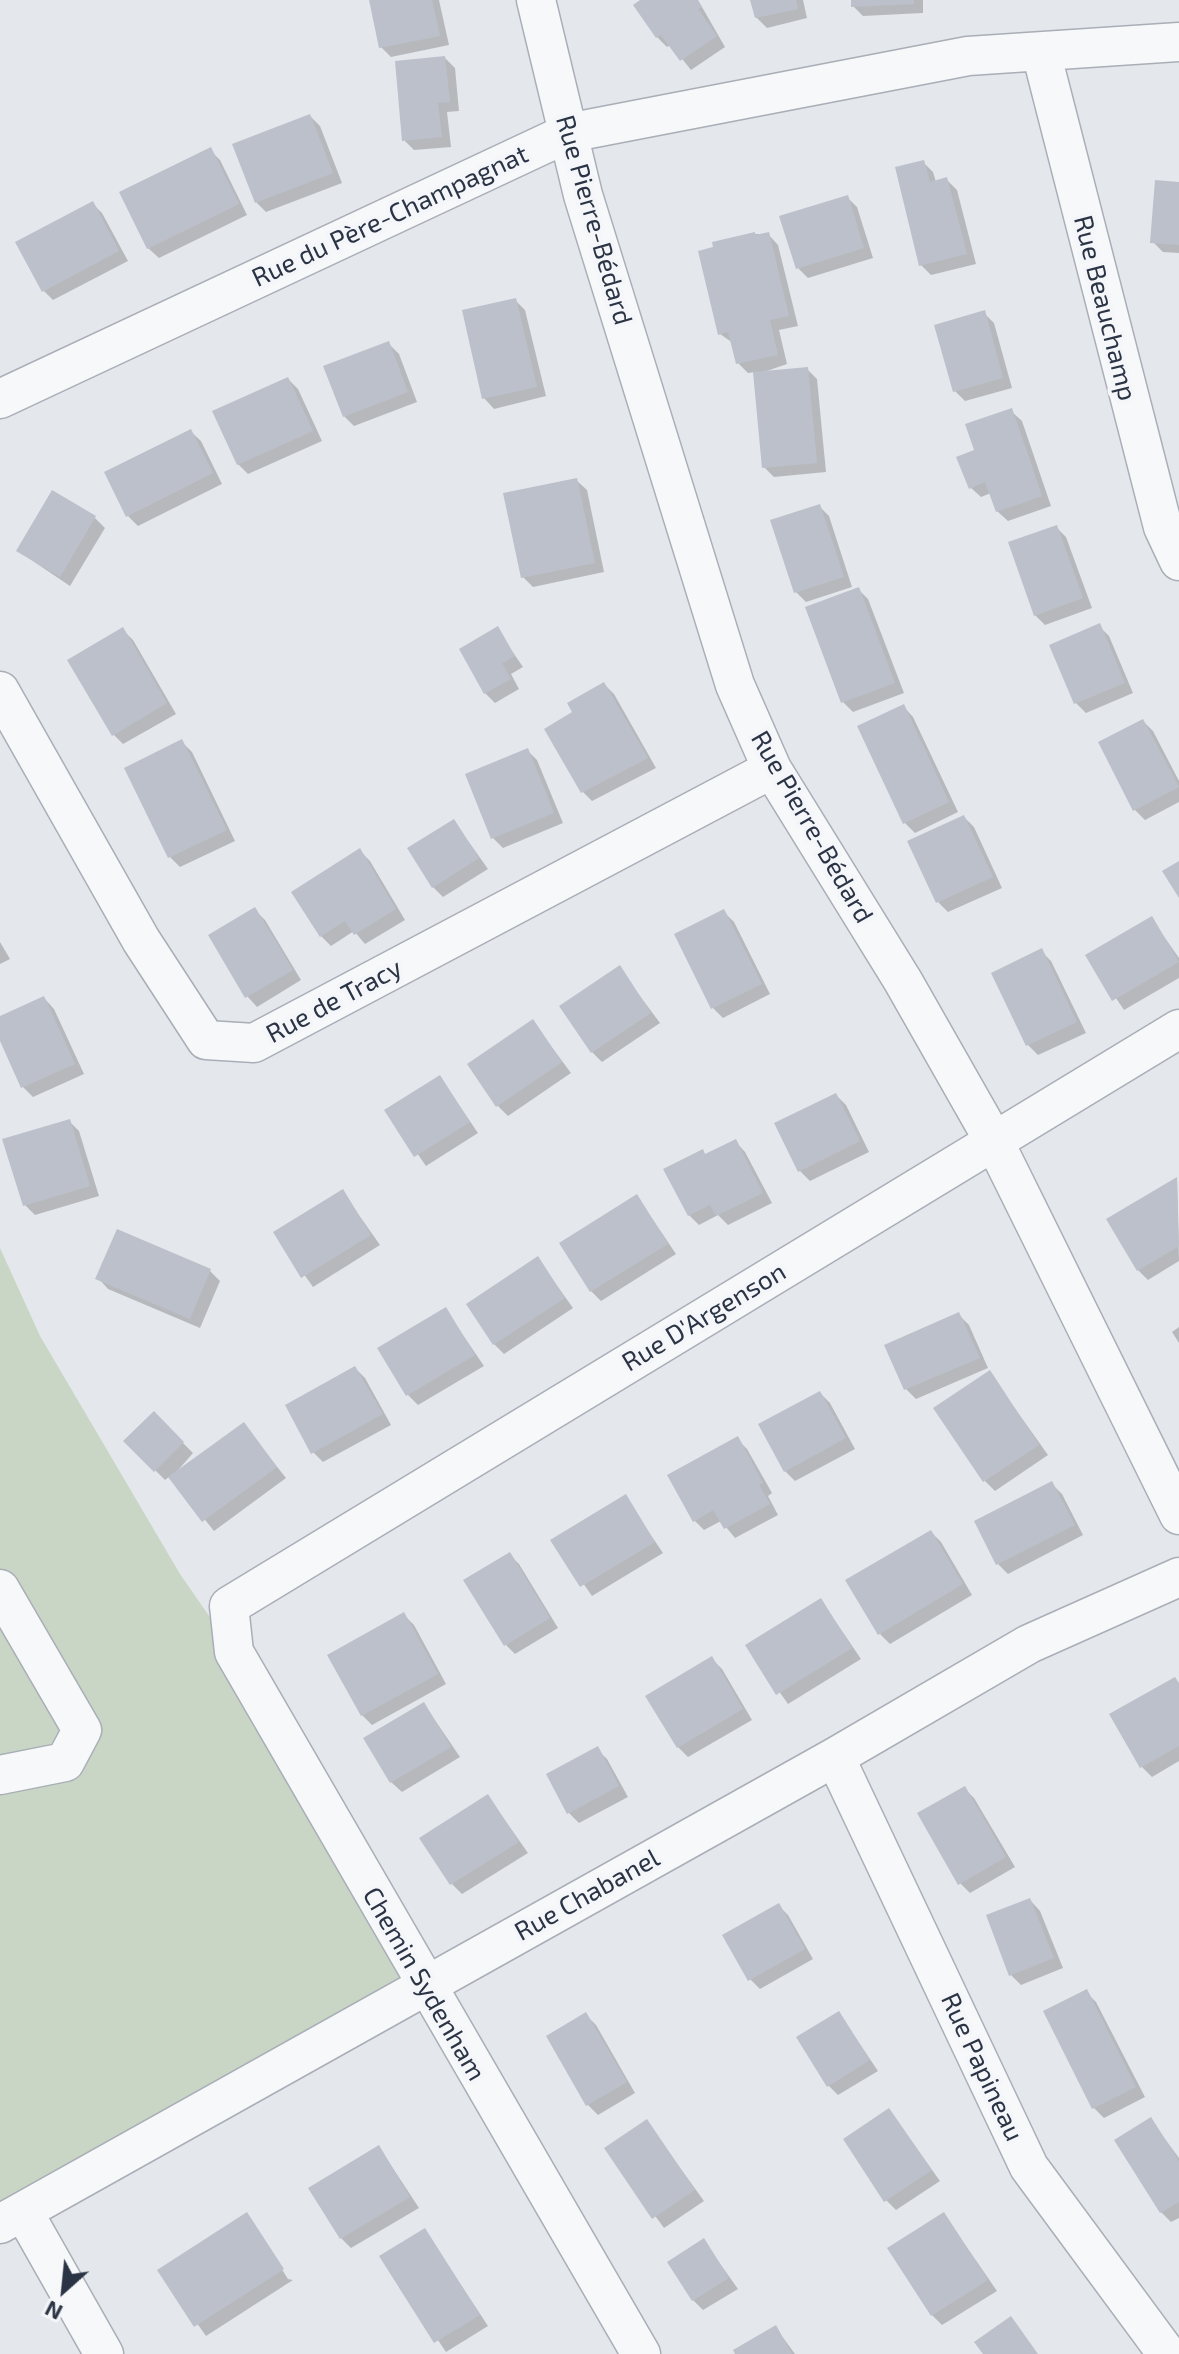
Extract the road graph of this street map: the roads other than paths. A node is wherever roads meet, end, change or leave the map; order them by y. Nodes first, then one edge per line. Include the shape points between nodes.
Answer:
1 (536, 0) edge
2 (1179, 42) edge
3 (1041, 52) junction
4 (568, 133) junction
5 (0, 399) edge
6 (1179, 561) edge
7 (0, 691) edge
8 (772, 769) junction
9 (1179, 1029) edge
10 (994, 1141) junction
11 (1179, 1515) edge
12 (1179, 1577) edge
13 (0, 1589) edge
14 (229, 1606) joint
15 (835, 1757) junction
16 (0, 1775) edge
17 (425, 1985) junction
18 (11, 2217) edge
19 (104, 2354) edge
20 (641, 2354) edge
21 (1167, 2354) edge

1 - 4 street, Rue Pierre-Bédard
2 - 3 street, Rue du Père-Champagnat
3 - 4 street, Rue du Père-Champagnat via 968,56
3 - 6 street, Rue Beauchamp via 1155,498
4 - 5 street, Rue du Père-Champagnat
4 - 8 street, Rue Pierre-Bédard via 735,685
7 - 8 street, Rue de Tracy via 141,940 206,1040 254,1043
8 - 10 street, Rue Pierre-Bédard
9 - 10 street, Rue D'Argenson
10 - 11 street, Rue Pierre-Bédard
10 - 14 street, Rue D'Argenson
12 - 15 street, Rue Chabanel via 1029,1644
13 - 16 street via 82,1730 65,1762
14 - 17 street, Chemin Sydenham via 234,1652
15 - 17 street, Rue Chabanel
15 - 21 street, Rue Papineau via 1029,2167
17 - 18 street, Rue Chabanel
17 - 20 street, Chemin Sydenham
18 - 19 street

